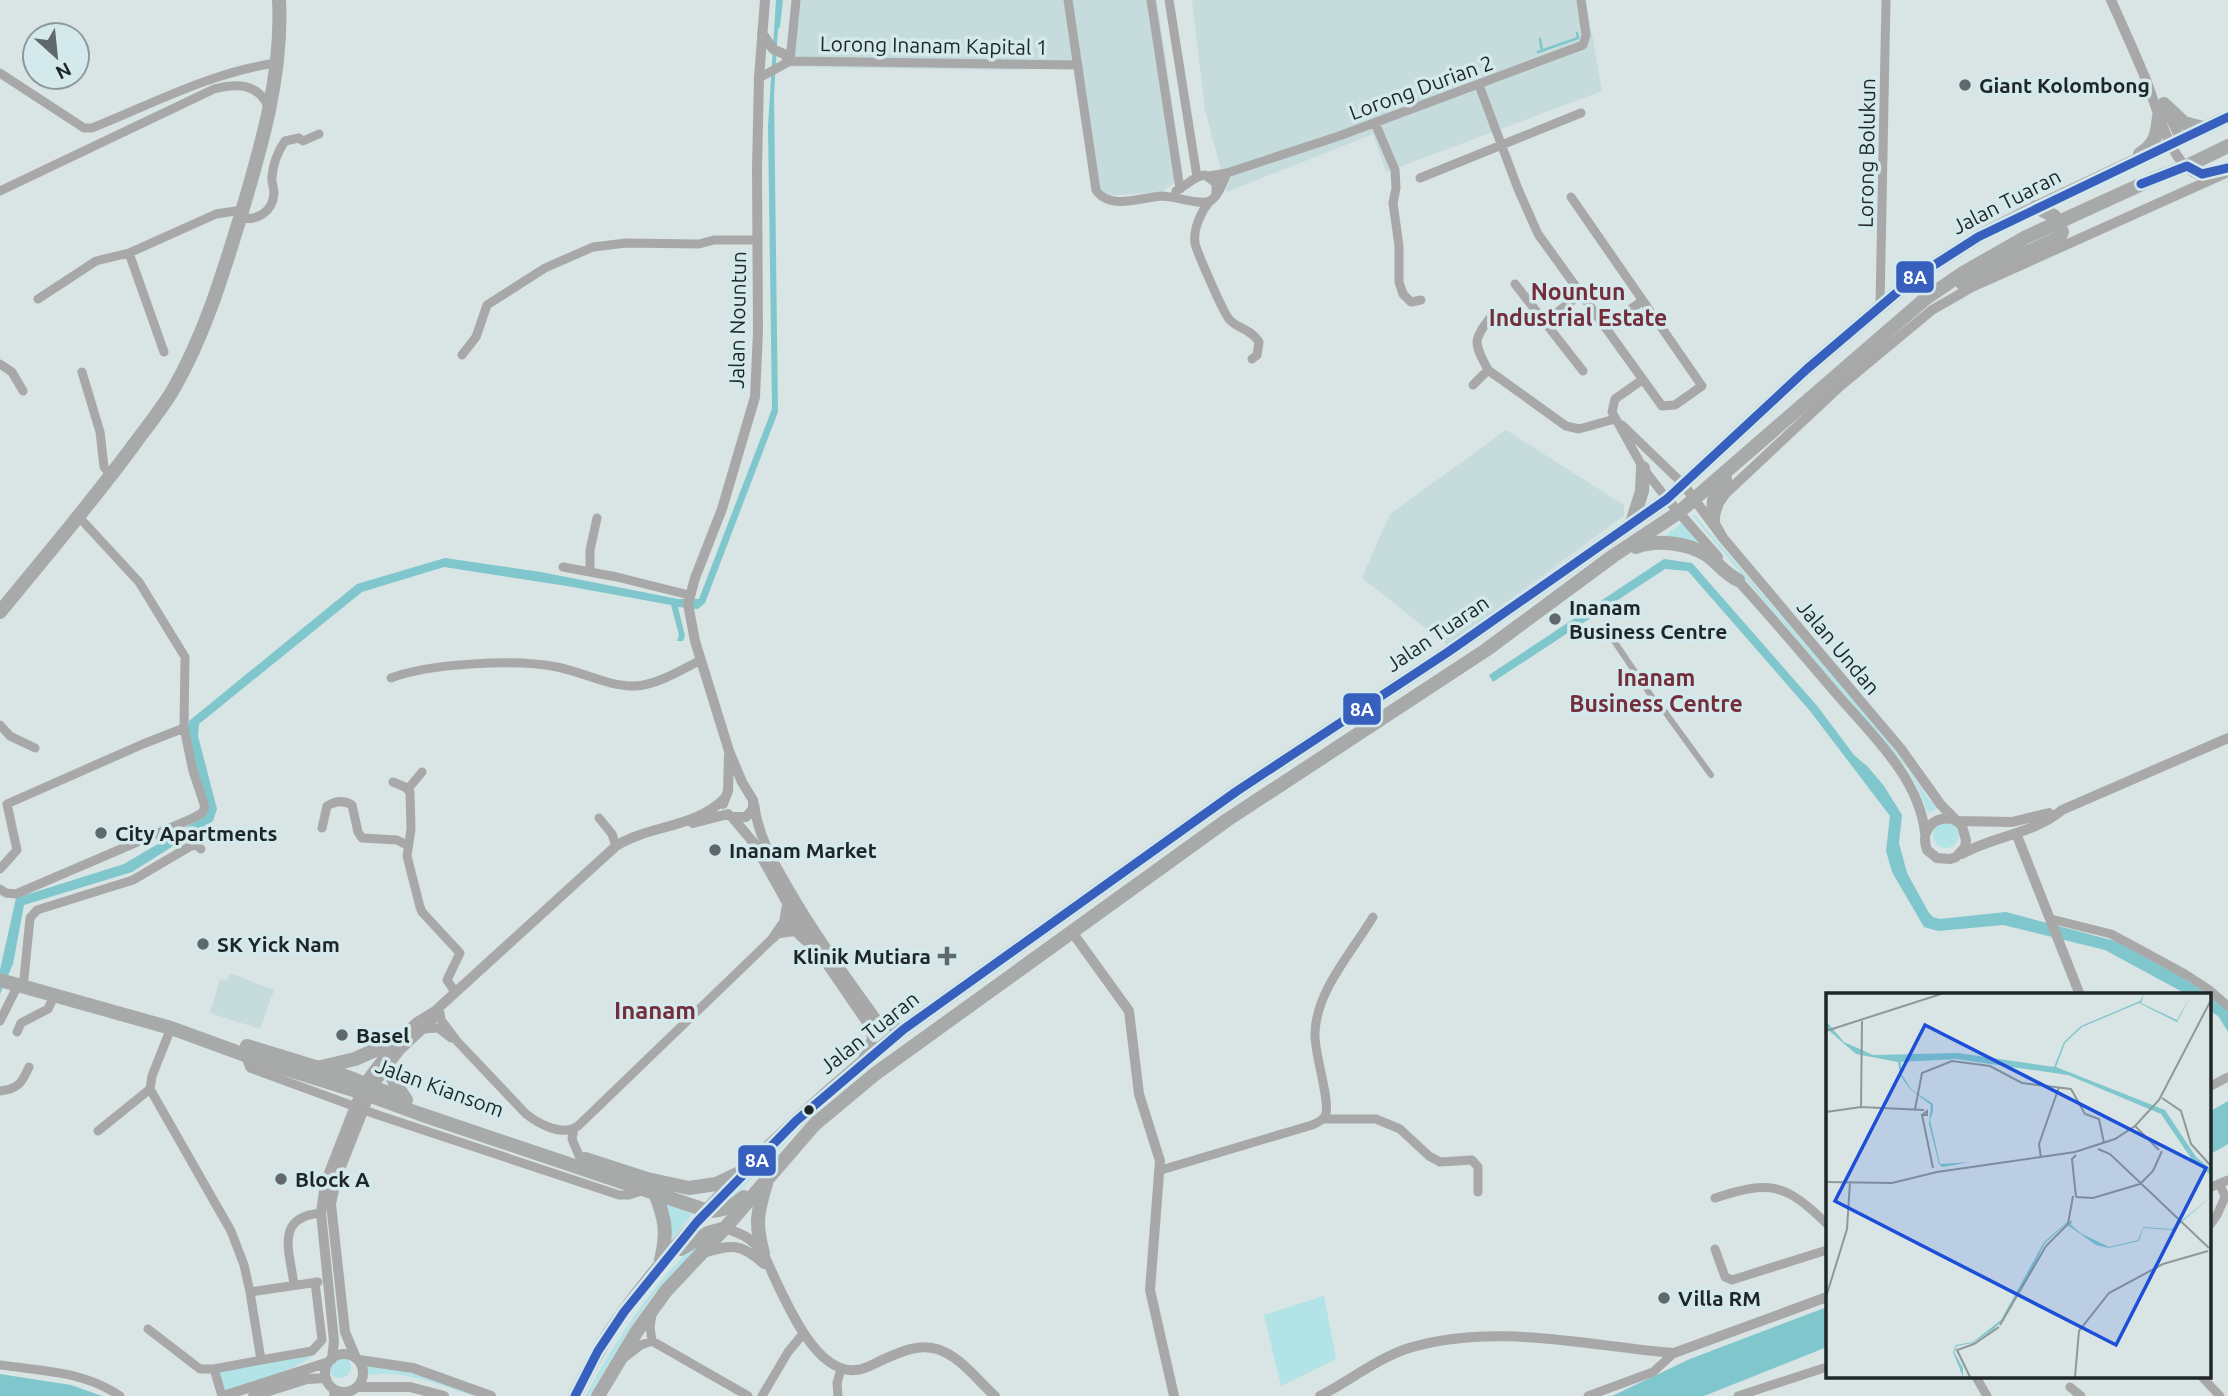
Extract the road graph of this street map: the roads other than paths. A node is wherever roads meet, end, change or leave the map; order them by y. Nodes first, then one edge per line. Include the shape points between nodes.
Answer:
1 (279, 0) edge
2 (765, 0) edge
3 (796, 0) edge
4 (1068, 0) edge
5 (1151, 0) edge
6 (1169, 0) edge
7 (1582, 0) edge
8 (1886, 0) edge
9 (2111, 0) edge
10 (762, 33) junction
11 (790, 61) junction
12 (276, 63) junction
13 (1078, 65) junction
14 (0, 73) edge
15 (759, 78) junction
16 (1479, 85) junction
17 (268, 107) junction
18 (2161, 110) junction
19 (1581, 113) dead end
20 (2228, 117) edge
21 (1375, 123) junction
22 (2203, 128) junction
23 (319, 134) dead end
24 (1502, 143) junction
25 (2176, 143) junction
26 (2228, 146) edge
27 (2187, 166) junction
28 (2116, 170) junction
29 (2228, 170) edge
30 (1227, 173) junction
31 (1209, 176) junction
32 (1420, 178) dead end
33 (1194, 181) junction
34 (1180, 189) junction
35 (0, 191) edge
36 (1164, 196) junction
37 (1571, 197) dead end
38 (1212, 198) junction
39 (1196, 201) junction
40 (2036, 207) junction
41 (241, 214) junction
42 (2058, 222) junction
43 (758, 240) junction
44 (129, 253) junction
45 (1515, 284) dead end
46 (1581, 294) junction
47 (38, 299) dead end
48 (1925, 299) junction
49 (1421, 300) dead end
50 (1643, 301) junction
51 (1880, 306) junction
52 (1490, 318) dead end
53 (1544, 322) junction
54 (1606, 327) junction
55 (164, 352) dead end
56 (462, 355) dead end
57 (1252, 359) dead end
58 (0, 364) edge
59 (1488, 370) junction
60 (1584, 371) dead end
61 (82, 372) dead end
62 (1642, 380) junction
63 (1473, 385) dead end
64 (23, 391) dead end
65 (1615, 419) junction
66 (1643, 468) junction
67 (1731, 468) junction
68 (111, 475) junction
69 (1683, 484) junction
70 (1667, 499) junction
71 (1694, 501) junction
72 (1678, 513) junction
73 (78, 516) junction
74 (597, 518) dead end
75 (1713, 520) junction
76 (1632, 523) junction
77 (1723, 538) junction
78 (1614, 556) junction
79 (563, 567) dead end
80 (590, 571) junction
81 (1738, 580) junction
82 (689, 595) junction
83 (0, 612) edge
84 (1606, 629) dead end
85 (701, 660) junction
86 (391, 678) dead end
87 (0, 725) edge
88 (184, 728) junction
89 (2228, 737) edge
90 (35, 748) dead end
91 (729, 751) junction
92 (422, 772) dead end
93 (1712, 775) dead end
94 (393, 782) dead end
95 (408, 789) junction
96 (749, 792) junction
97 (725, 797) junction
98 (754, 804) junction
99 (2062, 810) junction
100 (730, 816) junction
101 (599, 818) dead end
102 (1955, 820) junction
103 (1981, 822) junction
104 (322, 828) dead end
105 (1925, 833) junction
106 (2016, 833) junction
107 (407, 845) junction
108 (616, 846) junction
109 (201, 849) dead end
110 (769, 854) junction
111 (1956, 857) junction
112 (0, 869) edge
113 (0, 889) edge
114 (787, 905) junction
115 (1373, 917) dead end
116 (796, 919) junction
117 (2051, 919) junction
118 (1072, 932) junction
119 (776, 936) junction
120 (818, 952) junction
121 (0, 971) edge
122 (0, 980) edge
123 (19, 980) junction
124 (455, 992) junction
125 (2079, 993) edge
126 (54, 996) junction
127 (2228, 1006) edge
128 (440, 1013) junction
129 (0, 1021) edge
130 (171, 1028) junction
131 (420, 1030) junction
132 (904, 1030) junction
133 (17, 1032) dead end
134 (456, 1040) junction
135 (396, 1041) junction
136 (860, 1063) junction
137 (387, 1065) junction
138 (29, 1067) dead end
139 (320, 1068) junction
140 (2228, 1077) edge
141 (2210, 1086) edge
142 (150, 1089) junction
143 (0, 1091) edge
144 (364, 1095) junction
145 (406, 1100) junction
146 (1324, 1119) junction
147 (574, 1129) junction
148 (98, 1131) dead end
149 (580, 1158) junction
150 (1161, 1170) junction
151 (744, 1171) junction
152 (769, 1176) junction
153 (2224, 1182) edge
154 (650, 1191) junction
155 (1478, 1192) dead end
156 (1715, 1198) dead end
157 (708, 1210) junction
158 (321, 1213) junction
159 (1826, 1223) edge
160 (2210, 1225) edge
161 (725, 1228) junction
162 (1715, 1249) dead end
163 (1826, 1250) edge
164 (762, 1253) junction
165 (700, 1254) junction
166 (660, 1265) junction
167 (771, 1270) junction
168 (330, 1280) junction
169 (315, 1282) junction
170 (294, 1285) junction
171 (250, 1292) junction
172 (1826, 1297) edge
173 (652, 1309) junction
174 (148, 1329) dead end
175 (803, 1334) junction
176 (652, 1341) junction
177 (1674, 1353) junction
178 (357, 1359) junction
179 (261, 1360) junction
180 (330, 1361) junction
181 (0, 1365) edge
182 (615, 1365) junction
183 (1826, 1367) edge
184 (214, 1369) junction
185 (841, 1369) junction
186 (588, 1371) junction
187 (1977, 1378) edge
188 (2203, 1378) edge
189 (331, 1387) edge
190 (352, 1391) edge
191 (120, 1396) edge
192 (223, 1396) edge
193 (253, 1396) edge
194 (444, 1396) edge
195 (492, 1396) edge
196 (563, 1396) edge
197 (575, 1396) edge
198 (598, 1396) edge
199 (748, 1396) edge
200 (762, 1396) edge
201 (838, 1396) edge
202 (995, 1396) edge
203 (1174, 1396) edge
204 (1320, 1396) edge
205 (1588, 1396) edge
206 (1738, 1396) edge
207 (1987, 1396) edge
208 (2220, 1396) edge

1 - 12 main road
2 - 10 street, Jalan Nountun
3 - 11 street
4 - 13 street
5 - 34 street
6 - 33 street
7 - 16 street, Lorong Durian 2 via 1583,45
8 - 51 street, Lorong Bolukun
9 - 18 street
10 - 11 street via 773,49
10 - 15 street, Jalan Nountun
11 - 13 street, Lorong Inanam Kapital 1
11 - 15 street
12 - 14 street via 223,74 92,128 83,128
12 - 17 main road
13 - 36 street via 1096,190 1110,201
15 - 43 street, Jalan Nountun
16 - 21 street, Lorong Durian 2
16 - 24 street
17 - 35 street via 257,89 229,85 214,89
17 - 41 main road
18 - 22 main road
18 - 25 street
18 - 28 main road via 2149,149
19 - 24 street
20 - 22 main road, Jalan Tuaran
21 - 30 street, Lorong Durian 2
21 - 49 street via 1395,170 1399,282 1411,302
22 - 25 main road, Jalan Tuaran
23 - 41 street via 303,141 285,141 272,175 273,201 252,220
24 - 32 street
24 - 46 street via 1538,234
25 - 27 main road
25 - 28 main road, Jalan Tuaran
26 - 27 main road
27 - 29 street via 2197,174
27 - 42 main road, Jalan Tuaran
28 - 40 main road, Jalan Tuaran
29 - 75 street via 1972,287 1933,310 1752,466 1726,493
30 - 31 street, Lorong Durian 2
30 - 38 street
31 - 33 street
31 - 38 street via 1217,187
33 - 34 street
33 - 39 street via 1190,193
34 - 36 street
36 - 39 street
37 - 50 street
38 - 39 street
38 - 57 street via 1198,224 1195,244 1230,320 1259,342
40 - 42 main road
40 - 51 main road, Jalan Tuaran via 1946,256
41 - 44 street via 216,214
41 - 68 main road via 215,301 173,390
42 - 48 main road, Jalan Tuaran via 1973,267
42 - 48 main road via 2062,234 2057,240
43 - 56 street via 593,247 545,268 487,305 476,337
43 - 82 street, Jalan Nountun via 755,397 722,509
44 - 47 street via 96,261
44 - 55 street
45 - 53 street
46 - 53 street
46 - 54 street
48 - 67 main road, Jalan Tuaran
50 - 54 street
50 - 62 street via 1702,386 1675,405 1662,407
51 - 69 main road, Jalan Tuaran
52 - 59 street via 1476,344
53 - 60 street
54 - 62 street
58 - 64 street via 12,372
59 - 63 street
59 - 65 street via 1566,426 1579,429
61 - 68 street via 100,432 104,467
62 - 65 street via 1615,399
65 - 66 street
65 - 69 street
66 - 70 street
66 - 76 main road via 1642,491
67 - 71 main road, Jalan Tuaran
67 - 75 main road via 1716,495
68 - 73 main road
69 - 70 main road, Jalan Tuaran
69 - 71 street, Jalan Undan
70 - 72 street, Jalan Undan
70 - 76 main road, Jalan Tuaran
71 - 72 main road, Jalan Tuaran
71 - 77 street, Jalan Undan
72 - 78 main road, Jalan Tuaran
72 - 81 street, Jalan Undan
73 - 83 main road
73 - 88 street via 139,582 185,657
74 - 80 street
75 - 77 street
76 - 132 main road, Jalan Tuaran via 1491,623 1248,783
77 - 102 street, Jalan Undan
78 - 81 main road via 1646,543 1680,545 1707,555
78 - 118 main road, Jalan Tuaran via 1486,650 1273,789
79 - 80 street
80 - 82 street
81 - 105 street, Jalan Undan via 1893,760 1917,801
82 - 85 street, Jalan Nountun via 688,612
84 - 93 street
85 - 86 street via 635,686 541,664 455,665
85 - 91 street, Jalan Nountun
87 - 90 street via 10,736
88 - 112 street via 7,804 17,850
88 - 113 street via 205,807 202,813 16,894
89 - 99 street
91 - 96 street, Jalan Nountun
91 - 97 street, Jalan Nountun
92 - 95 street
94 - 95 street
95 - 107 street via 411,830
96 - 97 street via 736,789
96 - 98 street, Jalan Nountun
97 - 100 street, Jalan Nountun via 724,807
97 - 108 street via 683,822
98 - 100 street via 746,817
98 - 110 street, Jalan Nountun
99 - 103 street via 2027,820
99 - 106 street
100 - 114 street, Jalan Nountun via 753,842
100 - 128 street via 684,825 618,849
101 - 108 street
102 - 103 street
102 - 105 street via 1937,820
102 - 111 street, Jalan Undan via 1966,839
103 - 106 street via 1992,831 2011,829
104 - 107 street via 327,806 347,802 362,838
105 - 111 street, Jalan Undan via 1924,843 1931,855 1943,860
106 - 111 street
106 - 117 street
107 - 124 street via 422,912 460,953 447,980
108 - 124 street
109 - 123 street via 189,847 133,880 37,909 30,918
110 - 116 street
110 - 132 street, Jalan Nountun via 811,927 880,1024
114 - 116 street, Jalan Nountun
114 - 119 street
115 - 146 street via 1331,982 1317,1019 1315,1049 1328,1109
116 - 119 street
116 - 120 street, Jalan Nountun
117 - 125 street
117 - 127 street via 2111,934 2185,974
118 - 150 street via 1129,1011 1139,1094
118 - 152 main road, Jalan Tuaran via 875,1074 815,1124
119 - 120 street via 795,931
119 - 147 street
120 - 136 street, Jalan Nountun via 872,1032
121 - 123 main road, Jalan Kiansom
122 - 123 main road, Jalan Kiansom
123 - 126 main road, Jalan Kiansom
123 - 129 street
123 - 139 main road, Jalan Kiansom via 188,1025
124 - 135 street
126 - 130 main road, Jalan Kiansom
126 - 133 street via 48,1010 21,1023
128 - 131 street
128 - 134 street
130 - 142 street
130 - 144 main road, Jalan Kiansom
131 - 134 street via 438,1028
131 - 137 street
132 - 136 main road, Jalan Tuaran
134 - 147 street via 526,1114 561,1131
135 - 139 main road
135 - 144 street
136 - 151 main road, Jalan Tuaran
137 - 144 street
137 - 145 main road
138 - 143 street via 16,1088
139 - 144 main road, Jalan Kiansom
140 - 141 street
142 - 148 street
142 - 171 street via 231,1231
144 - 145 main road, Jalan Kiansom
144 - 154 main road, Jalan Kiansom
144 - 158 street via 325,1183
144 - 178 street via 331,1204 345,1332
145 - 149 main road, Jalan Kiansom
146 - 150 street
146 - 155 street via 1376,1119 1400,1129 1440,1162 1472,1160 1478,1167
147 - 149 street via 572,1139
149 - 151 main road, Jalan Kiansom via 689,1188 716,1184
150 - 203 street via 1150,1290
151 - 157 main road, Jalan Tuaran
152 - 157 main road via 737,1203 719,1211
152 - 161 main road, Jalan Tuaran
152 - 164 main road via 757,1214
153 - 160 street via 2225,1197
154 - 157 main road, Jalan Kiansom
154 - 166 main road via 666,1221
156 - 159 street via 1767,1187 1806,1203
157 - 166 main road, Jalan Tuaran
158 - 168 street
158 - 170 street via 293,1222 288,1232
161 - 164 street via 747,1236
161 - 165 main road, Jalan Tuaran
161 - 166 main road via 689,1243
162 - 163 street via 1725,1277 1732,1280
164 - 167 street
165 - 167 street via 738,1246
165 - 173 main road, Jalan Tuaran
166 - 186 main road, Jalan Tuaran via 612,1328
167 - 175 street
168 - 169 street
168 - 180 street via 335,1347
169 - 170 street
169 - 179 street via 322,1340 318,1347
170 - 171 street
171 - 179 street
172 - 177 street
173 - 176 street
173 - 182 main road, Jalan Tuaran
174 - 184 street via 200,1368
175 - 185 street
175 - 200 street
176 - 182 street
176 - 199 street
177 - 204 street via 1572,1340 1471,1337 1408,1348
177 - 205 street via 1653,1372
178 - 180 street via 346,1354
178 - 190 street via 363,1377
178 - 195 street via 413,1368
179 - 184 street
180 - 189 street
180 - 192 street
181 - 191 street via 83,1377
182 - 198 main road, Jalan Tuaran
183 - 206 street
184 - 192 street
185 - 201 street
185 - 202 street via 867,1367 912,1348 937,1349 958,1361
186 - 196 main road
186 - 197 main road, Jalan Tuaran
187 - 207 street
188 - 208 street
189 - 190 street
189 - 193 street via 307,1379
190 - 194 street via 410,1387

